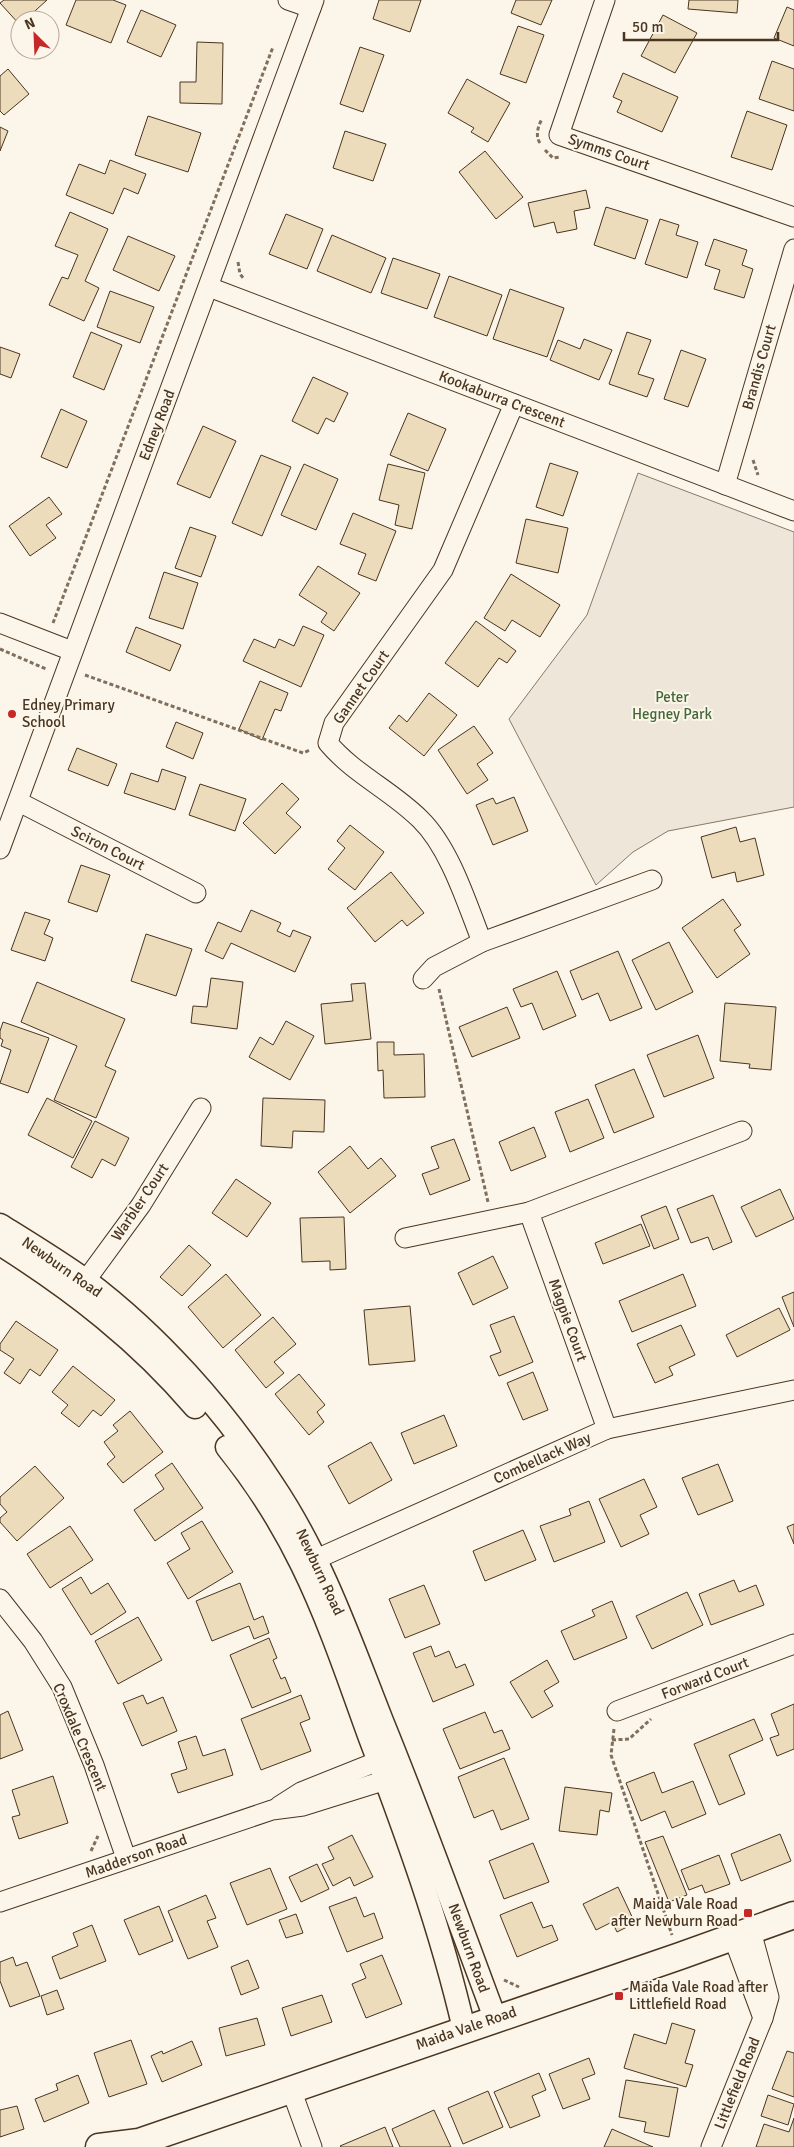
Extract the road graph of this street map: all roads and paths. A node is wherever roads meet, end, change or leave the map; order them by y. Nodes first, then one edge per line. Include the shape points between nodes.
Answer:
1 (288, 0) edge
2 (605, 0) edge
3 (313, 4) edge
4 (274, 46) dead end
5 (544, 115) dead end
6 (568, 156) dead end
7 (794, 217) edge
8 (794, 249) edge
9 (209, 288) junction
10 (514, 404) junction
11 (740, 435) junction
12 (763, 482) dead end
13 (725, 485) junction
14 (794, 511) edge
15 (0, 623) edge
16 (46, 641) junction
17 (0, 649) edge
18 (67, 665) junction
19 (328, 744) junction
20 (19, 802) junction
21 (0, 849) edge
22 (652, 880) dead end
23 (196, 893) dead end
24 (482, 942) junction
25 (428, 973) joint
26 (201, 1108) dead end
27 (742, 1131) dead end
28 (529, 1212) junction
29 (492, 1220) junction
30 (0, 1225) edge
31 (405, 1238) dead end
32 (0, 1244) edge
33 (80, 1287) junction
34 (794, 1390) edge
35 (607, 1429) junction
36 (309, 1562) junction
37 (0, 1599) edge
38 (794, 1644) edge
39 (616, 1712) joint
40 (391, 1768) junction
41 (126, 1858) junction
42 (0, 1902) edge
43 (794, 1915) edge
44 (742, 1934) junction
45 (680, 1956) junction
46 (500, 1975) dead end
47 (522, 1989) dead end
48 (495, 2018) junction
49 (464, 2029) junction
50 (291, 2089) junction
51 (135, 2145) edge
52 (99, 2147) edge
53 (312, 2147) edge
54 (711, 2147) edge

1 - 3 street
2 - 7 street, Symms Court via 559,135
3 - 9 street, Edney Road
4 - 16 path
5 - 6 path via 538,127 538,140 553,158
8 - 11 street, Brandis Court
9 - 10 street, Kookaburra Crescent
9 - 18 street, Edney Road
10 - 13 street, Kookaburra Crescent
10 - 19 street, Gannet Court via 443,570 334,723
11 - 12 path via 757,441 754,468
11 - 13 street, Brandis Court
13 - 14 street, Kookaburra Crescent
15 - 16 street
16 - 18 street
17 - 18 path
18 - 19 path via 303,753
18 - 20 street, Edney Road
19 - 24 street, Gannet Court via 340,757 421,819 438,843 458,882
20 - 21 street, Edney Road
20 - 23 street, Sciron Court
22 - 24 street
24 - 25 street
25 - 29 path
26 - 33 street, Warbler Court via 141,1205
27 - 28 street
28 - 29 street
28 - 35 street, Magpie Court
29 - 31 street
30 - 33 street, Newburn Road
32 - 33 street, Newburn Road
33 - 36 street, Newburn Road via 179,1388
34 - 35 street, Combellack Way
35 - 36 street, Combellack Way
36 - 40 street, Newburn Road via 336,1645
37 - 41 street, Croxdale Crescent via 33,1641 62,1687 94,1765
38 - 39 street, Forward Court
39 - 45 path via 610,1755
40 - 41 street, Madderson Road via 345,1792 303,1806 272,1810
40 - 48 street, Newburn Road
40 - 49 street, Newburn Road
41 - 42 street, Madderson Road
43 - 44 main road, Maida Vale Road
44 - 45 main road, Maida Vale Road
44 - 54 street, Littlefield Road via 768,1997 763,2018
45 - 48 main road, Maida Vale Road
46 - 47 path
48 - 49 main road, Maida Vale Road
49 - 50 main road, Maida Vale Road
50 - 51 main road, Maida Vale Road
50 - 53 street
51 - 52 main road, Maida Vale Road

